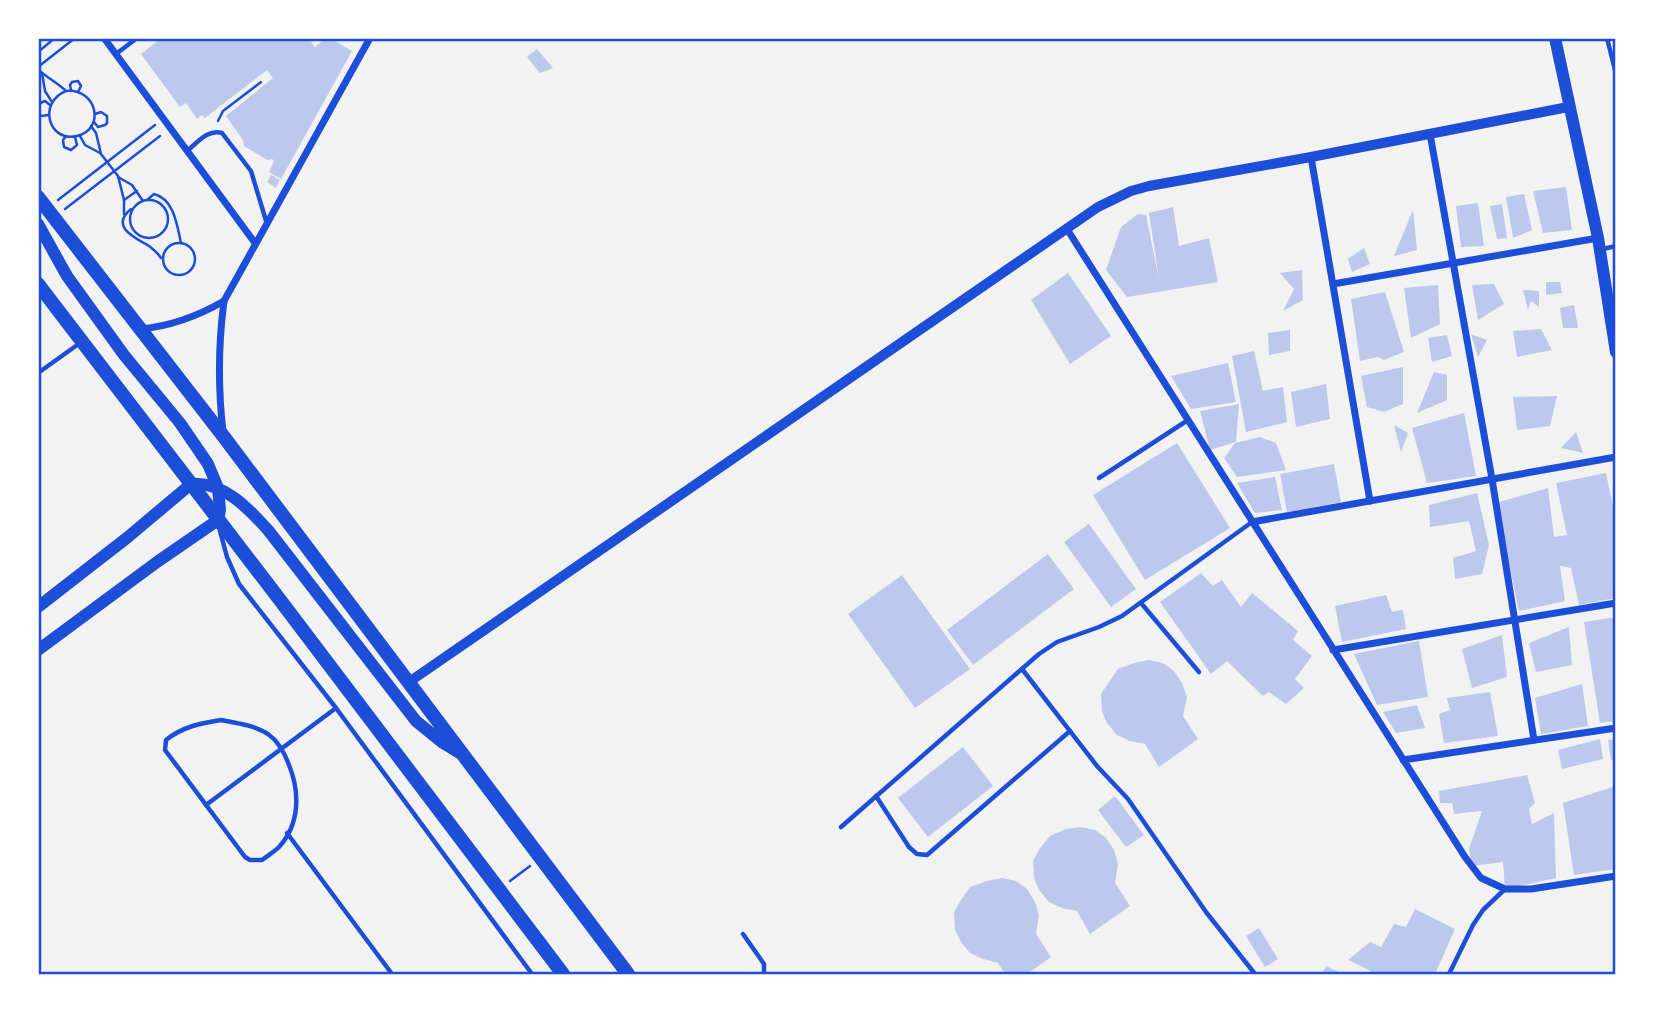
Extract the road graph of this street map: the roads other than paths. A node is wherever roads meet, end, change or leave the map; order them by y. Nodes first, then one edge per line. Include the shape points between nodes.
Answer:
1 (104, 38) edge
2 (137, 38) edge
3 (370, 38) edge
4 (1555, 38) edge
5 (1607, 38) edge
6 (116, 54) junction
7 (1614, 61) edge
8 (1615, 74) edge
9 (1569, 107) junction
10 (1430, 134) junction
11 (187, 150) junction
12 (1311, 157) junction
13 (47, 207) edge
14 (38, 224) edge
15 (267, 224) junction
16 (1067, 229) junction
17 (256, 243) junction
18 (1599, 243) junction
19 (1615, 246) edge
20 (1453, 263) junction
21 (38, 284) edge
22 (1333, 284) junction
23 (224, 301) junction
24 (141, 330) junction
25 (82, 341) junction
26 (1615, 352) edge
27 (38, 373) edge
28 (1188, 420) junction
29 (224, 437) junction
30 (1615, 457) edge
31 (1099, 478) dead end
32 (1492, 479) junction
33 (191, 484) junction
34 (218, 488) junction
35 (1370, 501) junction
36 (218, 520) junction
37 (1252, 522) junction
38 (1141, 603) junction
39 (1615, 603) edge
40 (38, 607) edge
41 (1515, 620) junction
42 (38, 650) edge
43 (1333, 650) junction
44 (1022, 669) junction
45 (1199, 672) dead end
46 (409, 682) junction
47 (336, 708) junction
48 (1615, 728) edge
49 (1070, 731) junction
50 (1534, 740) junction
51 (281, 749) junction
52 (465, 757) junction
53 (1403, 760) junction
54 (876, 796) junction
55 (206, 805) junction
56 (841, 827) dead end
57 (288, 833) junction
58 (1615, 876) edge
59 (1505, 889) junction
60 (743, 934) dead end
61 (392, 975) edge
62 (532, 975) edge
63 (563, 975) edge
64 (628, 975) edge
65 (764, 975) edge
66 (1255, 975) edge
67 (1448, 975) edge

1 - 6 street
2 - 6 lane
3 - 15 street
4 - 9 main road
5 - 7 lane
6 - 11 street
7 - 8 lane
9 - 10 street
9 - 18 main road
10 - 12 street
10 - 20 street
11 - 15 lane via 211,132 222,133 251,171
11 - 17 street
12 - 16 street via 1131,191
12 - 22 street
13 - 24 main road
14 - 34 main road via 67,276 180,423
15 - 17 street
16 - 28 street
16 - 46 street
17 - 23 street
18 - 19 lane
18 - 20 street
18 - 26 main road
20 - 22 street
20 - 32 street
21 - 25 main road
22 - 35 street
23 - 24 street via 184,320
23 - 29 street via 218,369
24 - 29 main road
25 - 27 lane
25 - 33 main road
28 - 31 lane
28 - 37 street
29 - 46 main road
30 - 32 street
32 - 35 street
32 - 41 street
33 - 34 main road
33 - 36 main road
33 - 40 main road
34 - 36 main road
34 - 52 main road via 268,530 416,721
35 - 37 street
36 - 42 main road
36 - 47 lane via 239,584
36 - 63 main road
37 - 38 lane
37 - 43 street
38 - 44 lane via 1099,627 1057,642
38 - 45 lane
39 - 41 street
41 - 43 street
41 - 50 street
43 - 53 street
44 - 49 lane
44 - 54 lane
46 - 52 main road
47 - 51 lane
47 - 62 lane
48 - 50 street
49 - 54 lane via 927,855 909,847
49 - 66 lane via 1128,799
50 - 53 street
51 - 55 lane
51 - 55 lane via 269,734 221,720 174,734 166,740 165,750
51 - 57 lane via 296,782 297,805
52 - 64 main road
53 - 59 street via 1476,872
54 - 56 lane
55 - 57 lane via 250,860 262,860
57 - 61 lane
58 - 59 street
59 - 67 lane via 1473,925
60 - 65 lane via 764,964

